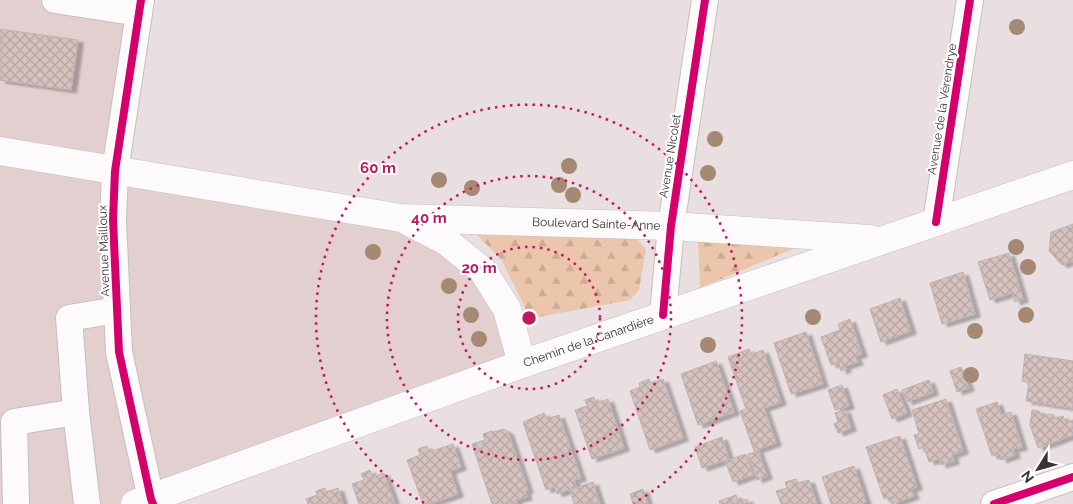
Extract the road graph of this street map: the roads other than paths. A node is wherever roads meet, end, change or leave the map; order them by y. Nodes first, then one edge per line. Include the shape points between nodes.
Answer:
1 (55, 0) edge
2 (705, 0) edge
3 (970, 0) edge
4 (95, 3) edge
5 (140, 6) edge
6 (0, 151) edge
7 (115, 171) junction
8 (1073, 175) edge
9 (401, 218) junction
10 (936, 222) junction
11 (671, 226) junction
12 (882, 240) junction
13 (117, 310) junction
14 (664, 315) junction
15 (522, 364) junction
16 (76, 412) junction
17 (1073, 476) edge
18 (146, 502) edge
19 (16, 504) edge
20 (87, 504) edge
21 (994, 504) edge

1 - 4 street
2 - 11 street, Avenue Nicolet
3 - 10 street, Avenue de la Vérendrye
4 - 5 street
5 - 7 street, Avenue Mailloux
6 - 7 main road, Boulevard Sainte-Anne
7 - 9 main road, Boulevard Sainte-Anne
7 - 13 street, Avenue Mailloux via 113,220
8 - 10 main road, Chemin de la Canardière
9 - 11 main road, Boulevard Sainte-Anne
9 - 15 main road, Boulevard Sainte-Anne via 446,241 483,271 507,309
10 - 12 main road, Chemin de la Canardière
11 - 12 main road, Boulevard Sainte-Anne
11 - 14 street, Avenue Nicolet
12 - 14 main road, Chemin de la Canardière
13 - 16 street via 69,318
13 - 18 street, Avenue Mailloux via 119,352
14 - 15 main road, Chemin de la Canardière
15 - 18 main road, Chemin de la Canardière
16 - 19 street via 14,422
16 - 20 street
17 - 21 street

